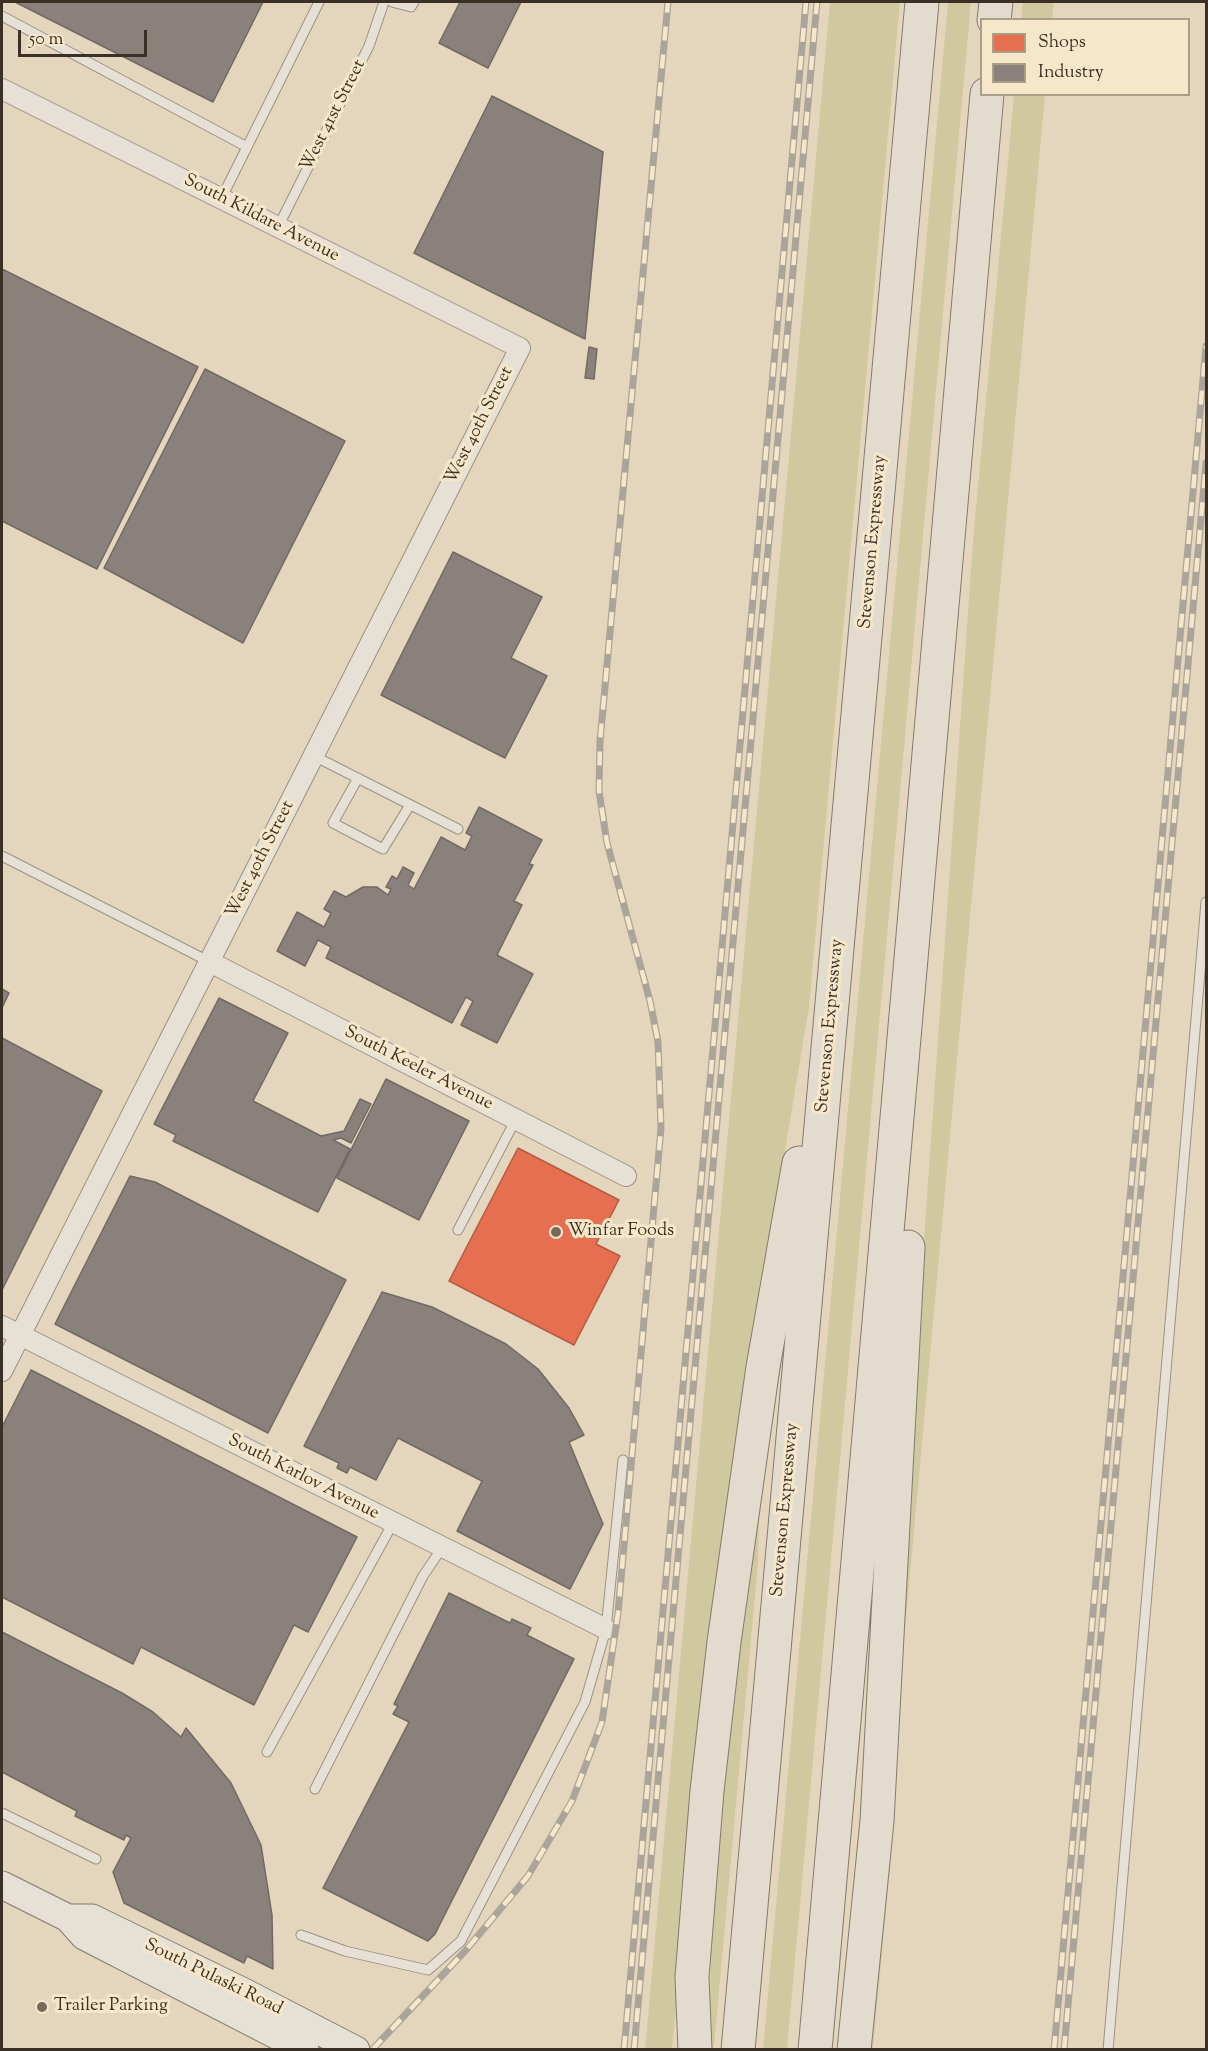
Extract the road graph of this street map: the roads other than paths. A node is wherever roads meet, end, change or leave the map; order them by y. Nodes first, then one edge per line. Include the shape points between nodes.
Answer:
1 (319, 2) edge
2 (384, 2) edge
3 (392, 2) edge
4 (414, 2) edge
5 (922, 2) edge
6 (996, 2) edge
7 (2, 16) edge
8 (994, 18) edge
9 (2, 89) edge
10 (987, 96) edge
11 (247, 147) junction
12 (221, 199) junction
13 (278, 227) junction
14 (520, 348) joint
15 (314, 756) junction
16 (358, 778) junction
17 (410, 805) junction
18 (458, 829) dead end
19 (2, 856) edge
20 (1206, 902) edge
21 (210, 962) junction
22 (910, 967) junction
23 (832, 1012) junction
24 (516, 1119) junction
25 (626, 1176) dead end
26 (458, 1230) dead end
27 (2, 1326) edge
28 (20, 1335) junction
29 (2, 1371) edge
30 (623, 1460) dead end
31 (393, 1523) junction
32 (442, 1548) junction
33 (606, 1629) junction
34 (267, 1752) dead end
35 (315, 1789) dead end
36 (2, 1813) edge
37 (96, 1859) dead end
38 (2, 1885) edge
39 (699, 1888) junction
40 (68, 1918) junction
41 (302, 1935) dead end
42 (304, 2049) edge
43 (356, 2049) edge
44 (681, 2049) edge
45 (695, 2049) edge
46 (738, 2049) edge
47 (815, 2049) edge
48 (854, 2049) edge
49 (1108, 2049) edge

1 - 11 lane
2 - 13 lane, West 41st Street via 369,46
3 - 4 lane via 411,7
5 - 23 highway, Stevenson Expressway
6 - 8 highway
7 - 11 lane
9 - 12 street, South Kildare Avenue
10 - 22 highway
11 - 12 lane
12 - 13 street, South Kildare Avenue
13 - 14 street, South Kildare Avenue
14 - 15 street, West 40th Street
15 - 16 lane
15 - 21 street, West 40th Street
16 - 17 lane
16 - 17 lane via 333,823 383,849
17 - 18 lane
19 - 21 lane
20 - 49 lane
21 - 24 street, South Keeler Avenue
21 - 28 street, West 40th Street
22 - 47 highway
22 - 48 highway via 916,1107 877,1821
23 - 39 highway via 801,1149 763,1367 715,1720
23 - 46 highway, Stevenson Expressway
24 - 25 street, South Keeler Avenue
24 - 26 lane
27 - 28 street, South Karlov Avenue
28 - 29 street, West 40th Street
28 - 31 street, South Karlov Avenue
30 - 33 lane
31 - 32 street, South Karlov Avenue
31 - 34 lane
32 - 33 street, South Karlov Avenue
32 - 35 lane via 423,1576
33 - 41 lane via 585,1702 461,1941 428,1970 345,1951
36 - 37 lane
38 - 40 main road, South Pulaski Road
39 - 44 highway
39 - 45 highway via 692,1977
40 - 42 main road, South Pulaski Road via 84,1936
40 - 43 main road, South Pulaski Road via 92,1918

